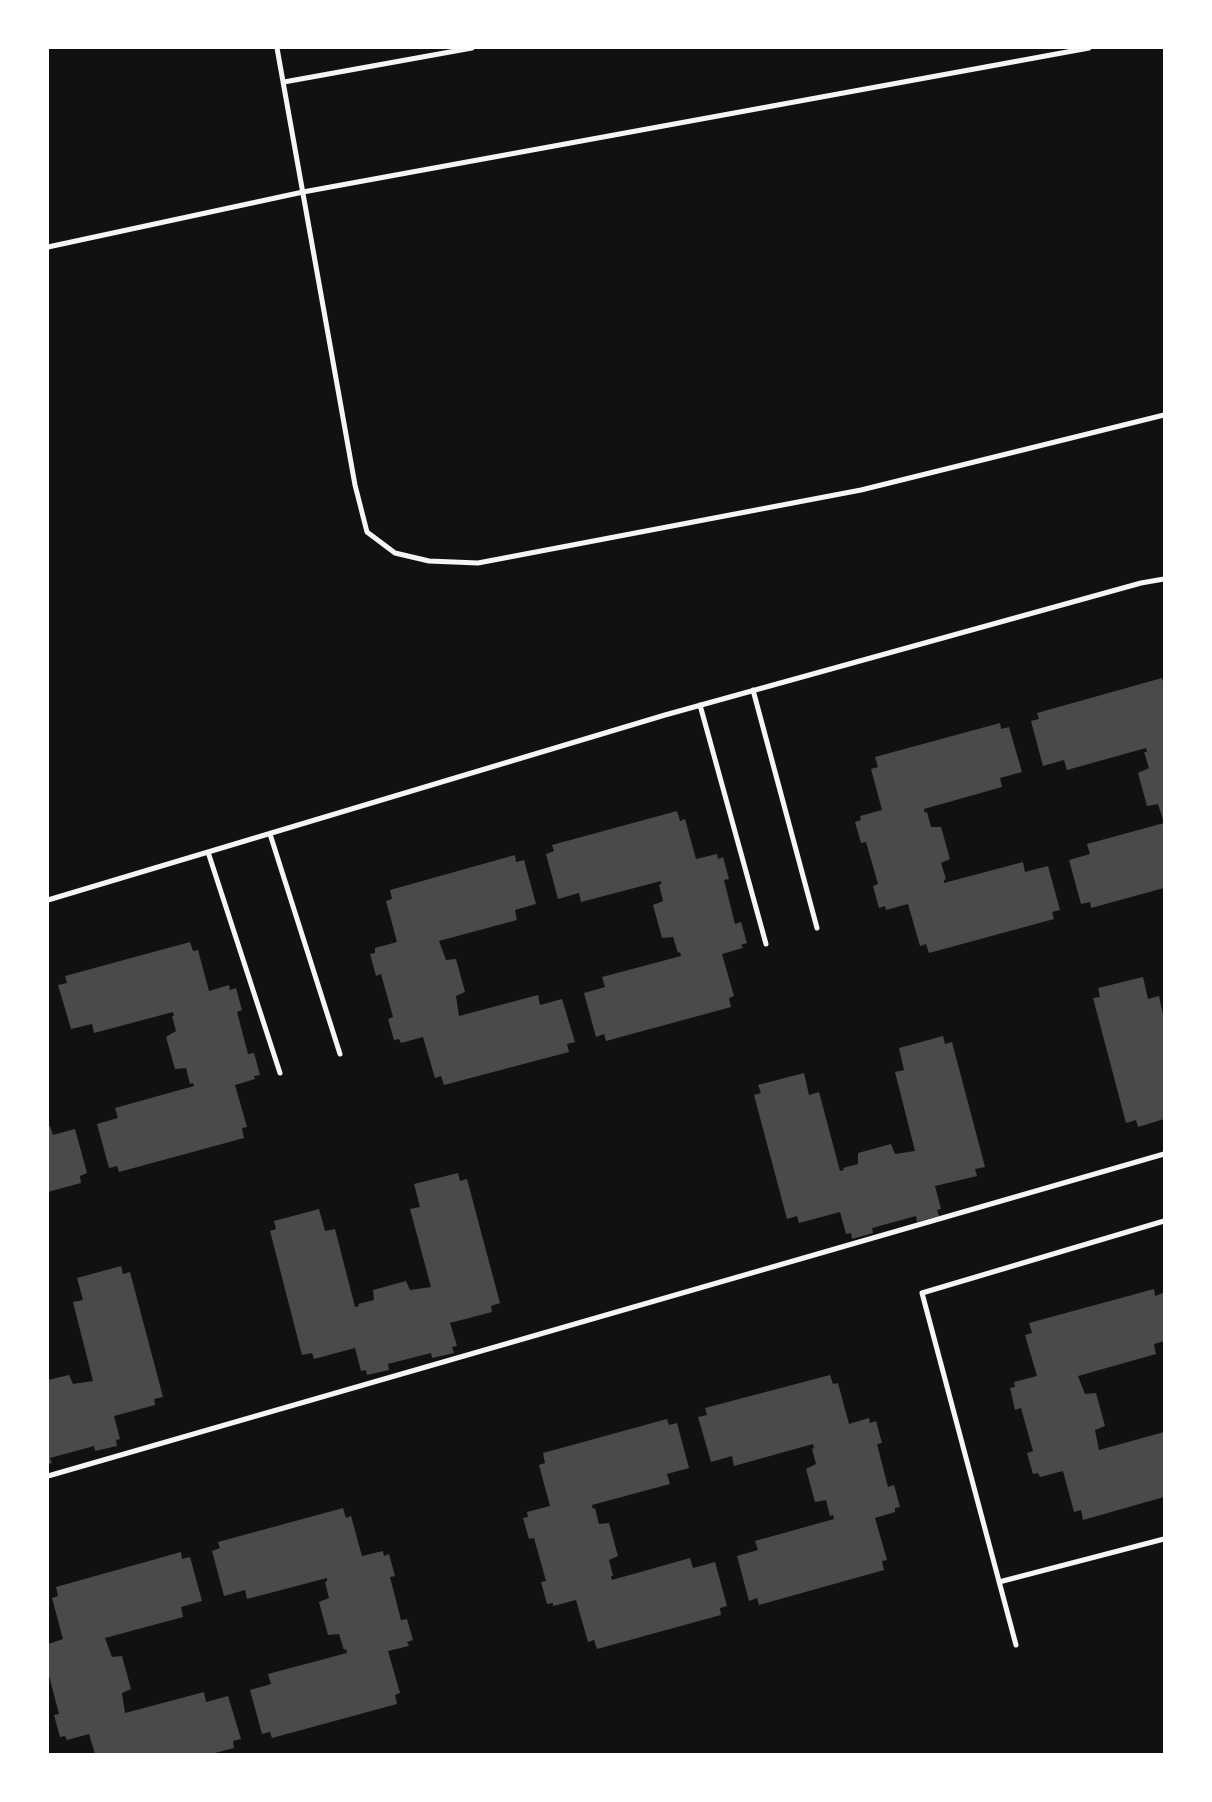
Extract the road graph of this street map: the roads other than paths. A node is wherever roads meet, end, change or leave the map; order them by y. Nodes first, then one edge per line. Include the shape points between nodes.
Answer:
1 (277, 48) edge
2 (472, 48) edge
3 (1089, 48) edge
4 (284, 82) junction
5 (303, 192) junction
6 (48, 247) edge
7 (1164, 415) edge
8 (1164, 579) edge
9 (753, 690) junction
10 (700, 705) junction
11 (270, 834) junction
12 (208, 852) junction
13 (48, 900) edge
14 (817, 928) dead end
15 (766, 944) dead end
16 (340, 1054) dead end
17 (280, 1073) dead end
18 (1164, 1154) edge
19 (1164, 1221) edge
20 (48, 1476) edge
21 (1164, 1539) edge
22 (999, 1582) junction
23 (1016, 1645) dead end

1 - 4 street
2 - 4 street
3 - 5 street
4 - 5 street
5 - 6 street
5 - 7 street via 355,485 367,532 404,555 429,561 478,563 861,490
8 - 9 street
9 - 10 street
9 - 14 street
10 - 11 street
10 - 15 street
11 - 12 street
11 - 16 street
12 - 13 street
12 - 17 street
18 - 20 street
19 - 22 street via 922,1293
21 - 22 street
22 - 23 street

